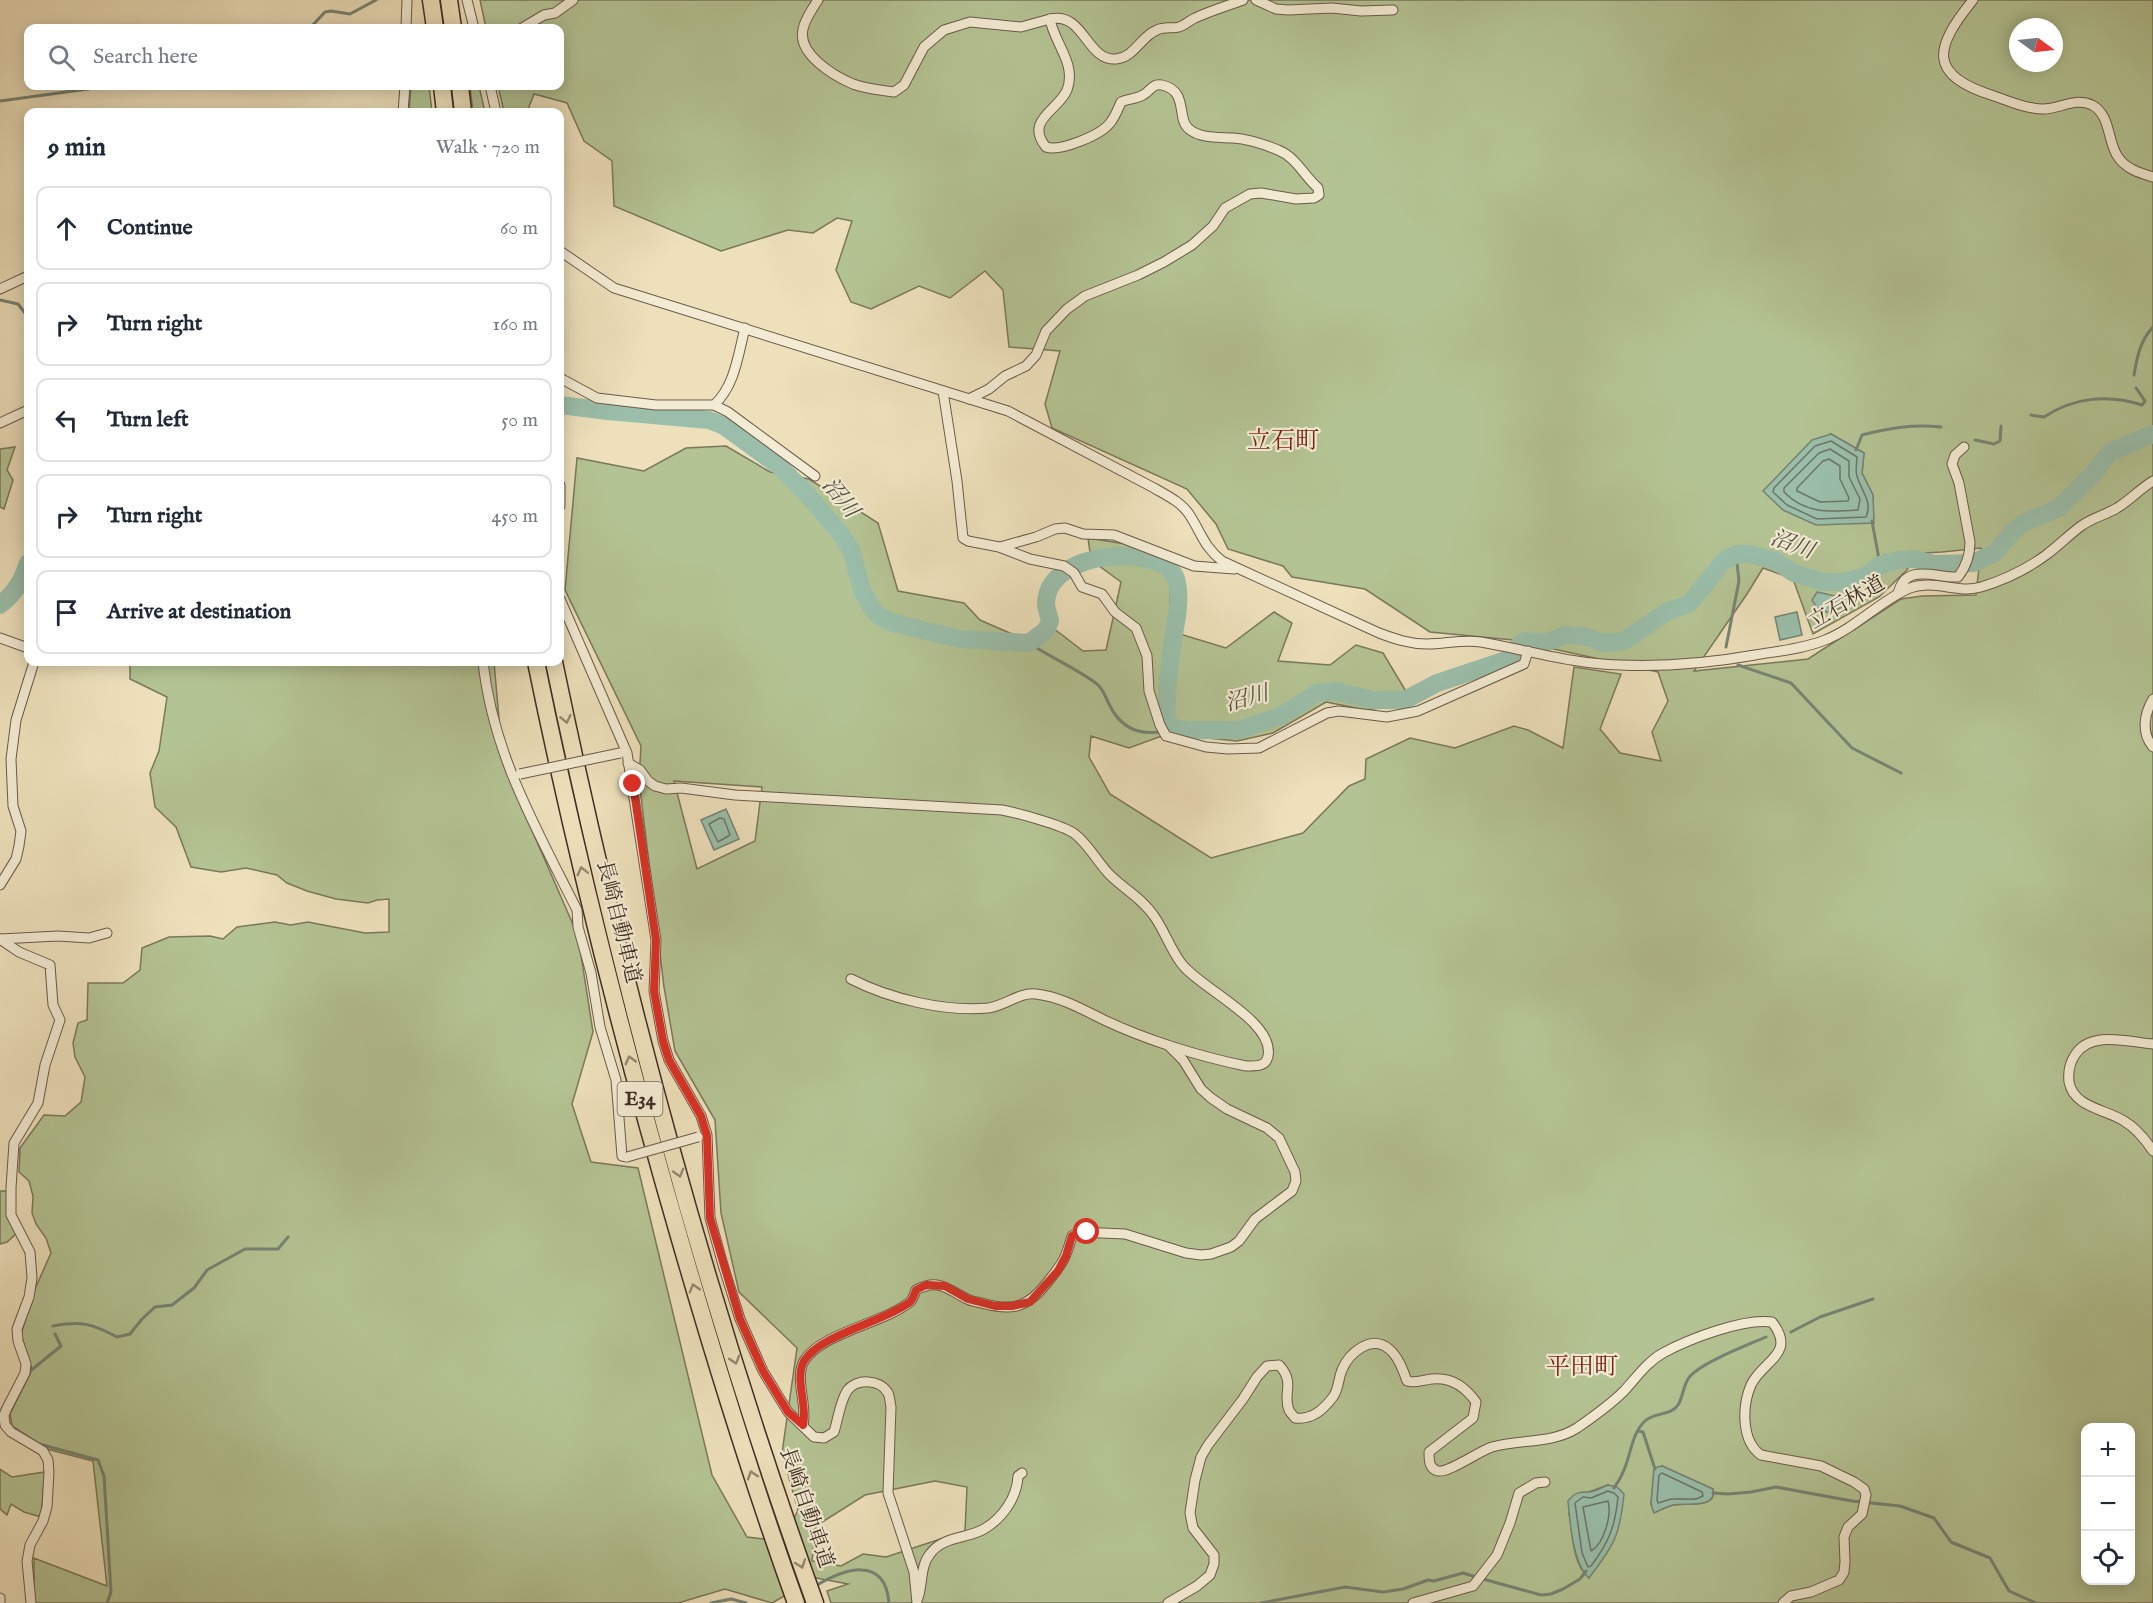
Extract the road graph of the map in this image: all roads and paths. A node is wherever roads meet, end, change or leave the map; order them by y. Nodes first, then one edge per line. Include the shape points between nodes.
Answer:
1 (407, 0) edge
2 (431, 0) edge
3 (449, 0) edge
4 (467, 0) edge
5 (573, 0) edge
6 (818, 0) edge
7 (1243, 0) edge
8 (1256, 0) edge
9 (1973, 0) edge
10 (1393, 10) dead end
11 (1050, 19) junction
12 (406, 24) edge
13 (434, 24) edge
14 (452, 24) edge
15 (473, 24) edge
16 (529, 24) edge
17 (405, 90) edge
18 (442, 90) edge
19 (460, 90) edge
20 (491, 90) edge
21 (403, 108) edge
22 (445, 108) edge
23 (463, 108) edge
24 (495, 108) edge
25 (2153, 177) edge
26 (564, 254) edge
27 (24, 278) edge
28 (0, 289) edge
29 (745, 328) junction
30 (564, 380) edge
31 (943, 392) junction
32 (969, 399) junction
33 (714, 405) junction
34 (24, 412) edge
35 (0, 423) edge
36 (1964, 447) dead end
37 (815, 476) dead end
38 (2153, 481) edge
39 (999, 547) junction
40 (1236, 568) junction
41 (1898, 594) junction
42 (564, 609) edge
43 (0, 638) edge
44 (24, 647) edge
45 (1528, 651) junction
46 (33, 666) edge
47 (483, 666) edge
48 (537, 666) edge
49 (555, 666) edge
50 (2153, 699) edge
51 (2153, 747) edge
52 (625, 756) junction
53 (11, 759) junction
54 (0, 762) edge
55 (516, 775) junction
56 (0, 885) edge
57 (107, 933) dead end
58 (0, 939) edge
59 (851, 980) dead end
60 (2153, 1044) edge
61 (1170, 1046) junction
62 (702, 1136) junction
63 (2153, 1151) edge
64 (803, 1425) junction
65 (1022, 1473) dead end
66 (1545, 1482) dead end
67 (0, 1598) edge
68 (918, 1602) edge
69 (0, 1603) edge
70 (31, 1603) edge
71 (796, 1603) edge
72 (815, 1603) edge
73 (1168, 1603) edge
74 (1413, 1603) edge
75 (1783, 1603) edge

1 - 12 street
2 - 13 highway
3 - 14 highway
4 - 15 street
5 - 16 street
6 - 11 street via 802,31 808,54 853,84 894,92 904,85 924,47 944,30 970,22 1021,27
7 - 11 street via 1180,27 1158,29 1135,50 1117,58 1096,51 1070,21
8 - 10 street via 1288,10
9 - 25 street via 1954,23 1944,45 1947,67 1957,80 1981,92 2041,109 2080,102 2090,104 2103,116 2118,157 2127,166
11 - 32 street via 1070,74 1061,101 1041,122 1041,142 1046,147 1062,148 1105,129 1121,102 1158,84 1178,97 1189,130 1277,149 1297,164 1320,192 1314,198 1296,199 1250,194 1225,208 1192,245 1138,275 1085,296 1067,309 1046,331 1036,355 1026,366
17 - 21 street
18 - 22 highway
19 - 23 highway
20 - 24 street
26 - 29 street via 614,288
27 - 28 street
29 - 31 street
29 - 33 street via 729,388
30 - 33 street via 597,398 656,405
31 - 32 street
31 - 39 street via 963,538
32 - 40 street via 1008,411 1177,502 1188,512 1204,543
33 - 37 street
34 - 35 street
36 - 41 street via 1952,464 1964,506 1970,551 1961,573 1958,577 1917,573 1900,584
38 - 41 street, 立石林道 via 2109,513 2093,518 2045,556 1999,581 1964,590 1921,585
39 - 40 street via 1065,528 1083,534 1114,535 1194,566
39 - 45 street via 1064,566 1074,573 1082,587 1102,594 1115,612 1136,628 1147,656 1149,691 1167,736 1206,747 1259,748 1327,713 1386,717 1418,711 1524,664
40 - 45 street, 立石林道 via 1404,642 1477,641
41 - 45 street, 立石林道 via 1827,639 1803,647 1715,662 1619,665
42 - 52 street
43 - 44 street
46 - 53 street via 16,720
47 - 55 street via 504,757
71 -> 48 highway, 長崎自動車道 / E34 via 696,1294 632,1070
49 -> 72 highway, 長崎自動車道 / E34 via 595,849 652,1077 716,1300
50 - 51 street via 2145,722
52 - 55 street, bridge
52 - 61 street via 648,781 666,789 1002,810 1074,833 1110,875 1154,916 1182,965 1262,1032 1269,1052 1265,1063 1246,1066
52 - 62 street via 656,940 654,991 663,1041 669,1060 701,1116
53 - 54 street
53 - 56 street via 13,806 21,831 16,859
55 - 62 street, bridge via 577,910 600,1027 616,1080 622,1156
57 - 58 street via 77,939
58 - 70 street via 50,965 53,1005 60,1020 38,1103 14,1143 11,1188 11,1215 30,1252 32,1278 17,1329 25,1373 4,1414 5,1425 43,1451 49,1472 47,1507 27,1561
59 - 61 street via 950,1008 991,1008 1028,994 1043,995
60 - 63 street via 2091,1042 2074,1055 2069,1077 2079,1100 2124,1120
61 - 64 street via 1211,1098 1279,1138 1295,1172 1292,1191 1255,1219 1239,1241 1212,1254 1186,1253 1125,1234 1079,1232 1072,1236 1058,1271 1030,1302 995,1306 968,1299 945,1286 926,1285 916,1290 912,1301 812,1351 803,1364 801,1378 806,1414
62 - 64 street via 710,1218 740,1319 763,1371 788,1412
64 - 68 street via 814,1437 824,1438 834,1432 852,1384 876,1383 889,1394 888,1493 914,1572
65 - 68 street via 1010,1503 996,1520 984,1529 938,1545 929,1555
66 - 74 street via 1520,1493 1497,1556 1480,1578 1467,1588
67 - 69 street
73 - 75 street via 1210,1575 1214,1555 1193,1528 1190,1513 1201,1457 1267,1366 1279,1365 1288,1379 1288,1409 1295,1418 1304,1419 1320,1410 1335,1394 1342,1369 1353,1352 1371,1344 1388,1347 1395,1354 1407,1381 1447,1379 1463,1386 1476,1402 1473,1418 1429,1452 1432,1467 1439,1471 1493,1447 1559,1436 1624,1390 1660,1354 1709,1334 1762,1321 1772,1322 1782,1338 1780,1351 1751,1384 1745,1413 1753,1449 1761,1455 1821,1466 1854,1482 1866,1495 1863,1514 1848,1527 1844,1537 1844,1572 1839,1580 1791,1596

